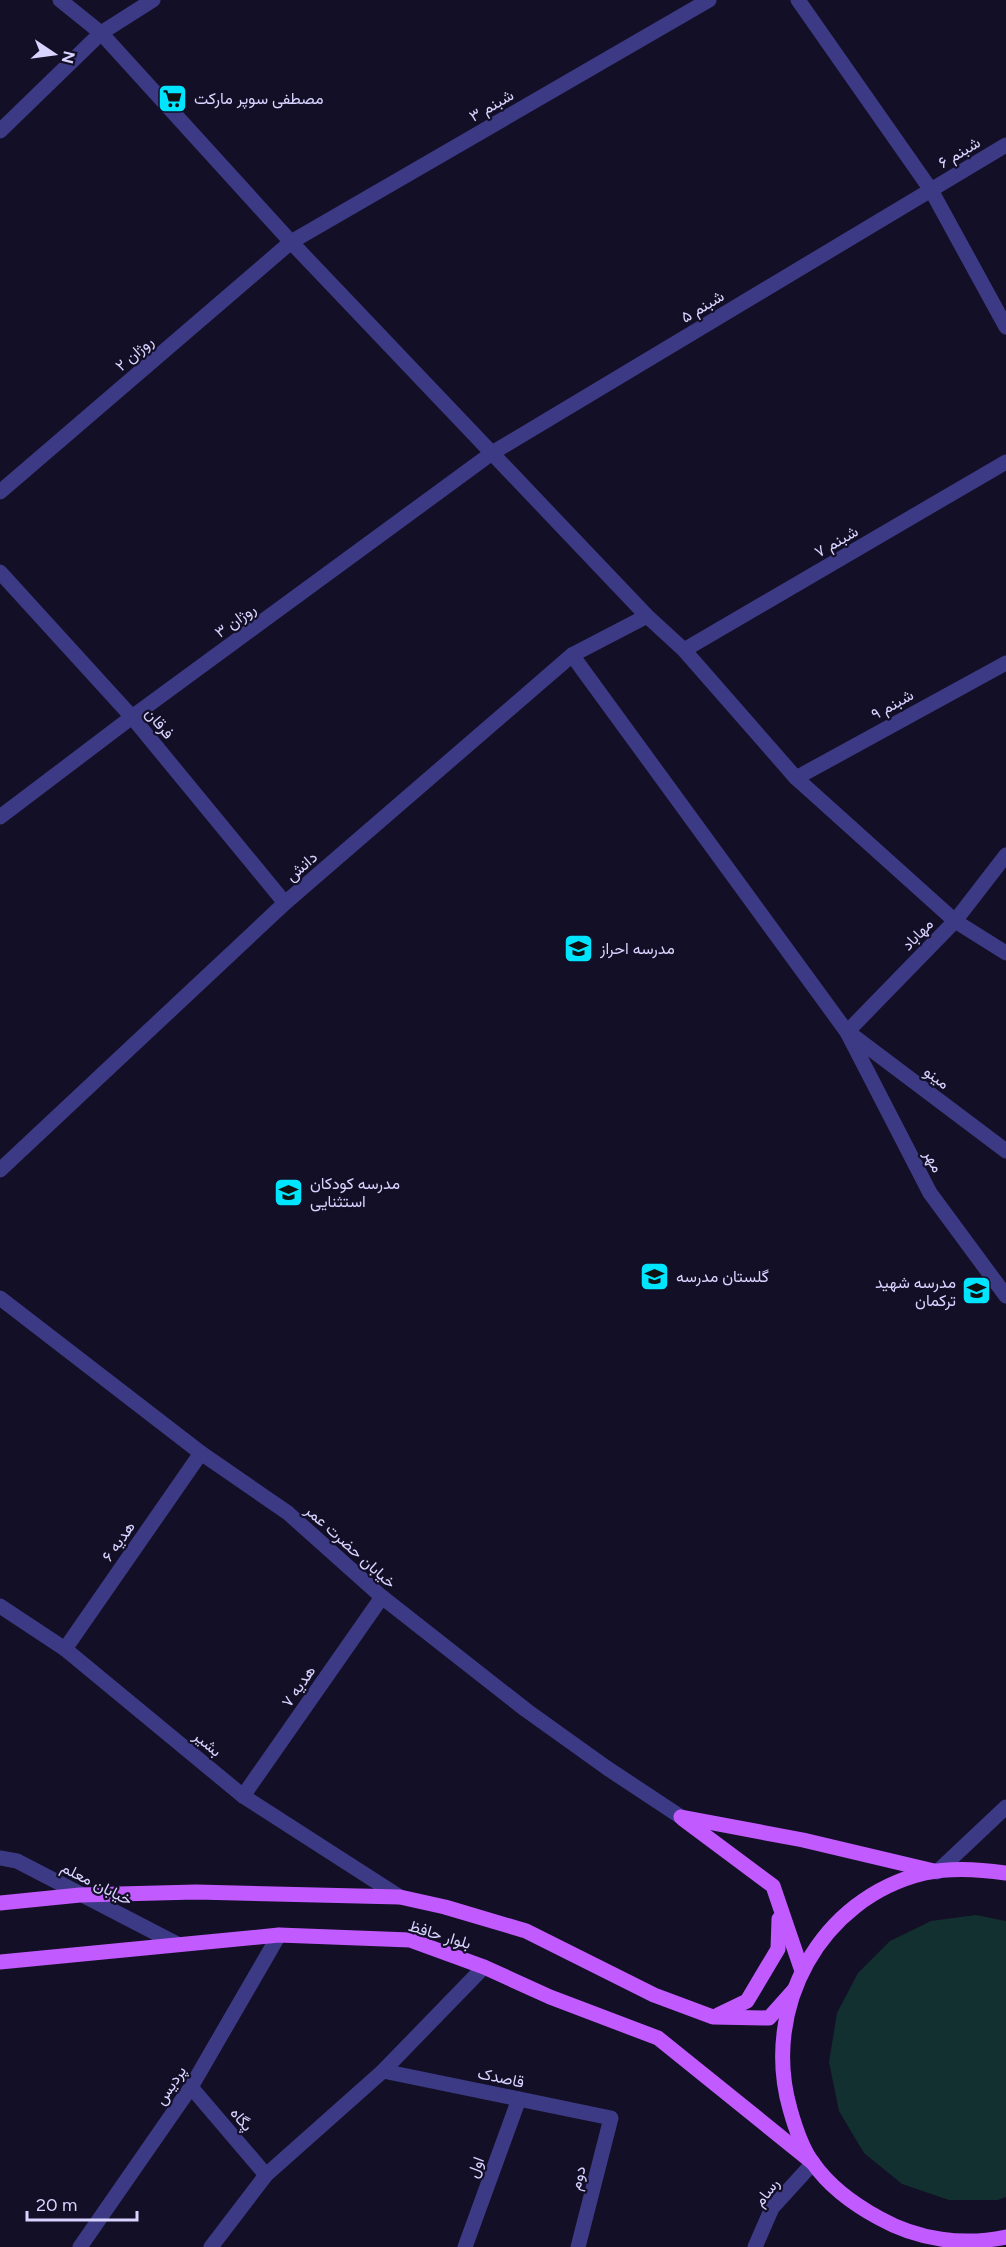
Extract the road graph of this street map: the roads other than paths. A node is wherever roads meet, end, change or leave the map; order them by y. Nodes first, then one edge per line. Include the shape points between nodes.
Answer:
1 (60, 0) edge
2 (153, 0) edge
3 (709, 0) edge
4 (798, 0) edge
5 (101, 33) junction
6 (0, 131) edge
7 (1006, 145) edge
8 (931, 190) junction
9 (291, 242) junction
10 (1006, 327) edge
11 (492, 453) junction
12 (1006, 462) edge
13 (0, 492) edge
14 (0, 572) edge
15 (647, 616) junction
16 (684, 650) junction
17 (572, 656) junction
18 (1006, 663) edge
19 (132, 717) junction
20 (796, 778) junction
21 (0, 817) edge
22 (1006, 855) edge
23 (285, 903) junction
24 (955, 921) junction
25 (1006, 953) edge
26 (847, 1032) junction
27 (1006, 1151) edge
28 (0, 1170) edge
29 (1006, 1296) edge
30 (0, 1298) edge
31 (201, 1453) junction
32 (382, 1598) junction
33 (0, 1606) edge
34 (65, 1649) junction
35 (243, 1796) junction
36 (1006, 1807) edge
37 (681, 1817) junction
38 (0, 1858) edge
39 (937, 1872) junction
40 (1006, 1873) edge
41 (772, 1886) junction
42 (80, 1895) junction
43 (400, 1897) junction
44 (0, 1903) edge
45 (279, 1935) junction
46 (177, 1944) junction
47 (0, 1962) edge
48 (484, 1967) junction
49 (802, 1971) junction
50 (794, 1990) junction
51 (713, 2017) junction
52 (383, 2071) junction
53 (191, 2087) junction
54 (519, 2099) junction
55 (611, 2118) joint
56 (813, 2163) junction
57 (266, 2175) junction
58 (1006, 2237) edge
59 (80, 2247) edge
60 (211, 2247) edge
61 (465, 2247) edge
62 (578, 2247) edge
63 (755, 2247) edge

1 - 5 street
2 - 5 street
3 - 9 street, شبنم ۳
4 - 8 street
5 - 6 street
5 - 9 street
7 - 8 street, شبنم ۶
8 - 10 street
8 - 11 street, شبنم ۵
9 - 11 street
9 - 13 street, روژان ۲
11 - 15 street
11 - 19 street, روژان ۳
12 - 16 street, شبنم ۷
14 - 19 street, فرقان
15 - 16 street
15 - 17 street, دانش
16 - 20 street
17 - 23 street, دانش
17 - 26 street
18 - 20 street, شبنم ۹
19 - 21 street, روژان ۳
19 - 23 street, فرقان
20 - 24 street
22 - 24 street, مهاباد
23 - 28 street, دانش
24 - 25 street
24 - 26 street, مهاباد
26 - 27 street, مینو
26 - 29 street, مهر via 930,1193
30 - 31 street, خیابان حضرت عمر
31 - 32 street, خیابان حضرت عمر via 288,1513
31 - 34 street, هدیه ۶
32 - 35 street, هدیه ۷
32 - 37 street, خیابان حضرت عمر via 526,1710
33 - 34 street, بشیر
34 - 35 street, بشیر
35 - 43 street, بشیر
36 - 39 street
37 - 39 main road via 803,1839
37 - 41 main road
38 - 42 street, خیابان معلم via 17,1861
39 - 40 main road via 965,1868
39 - 49 main road via 886,1887 852,1909 823,1937
41 - 49 main road
41 - 51 main road via 779,1919 778,1949 747,2001
42 - 43 main road, بلوار حافظ via 196,1892
42 - 44 main road, بلوار حافظ
42 - 46 street, خیابان معلم
43 - 51 main road, بلوار حافظ via 526,1931 654,1995
45 - 46 main road, بلوار حافظ
45 - 48 main road, بلوار حافظ via 410,1940
45 - 53 street, پردیس
46 - 47 main road, بلوار حافظ
48 - 52 street
48 - 56 main road, بلوار حافظ via 658,2038
49 - 50 main road
50 - 51 main road, بلوار حافظ via 769,2018
50 - 56 main road via 786,2015 782,2068 793,2120
52 - 54 street, قاصدک
52 - 57 street
53 - 57 street, پگاه
53 - 59 street, پردیس
54 - 55 street, قاصدک
54 - 61 street, اول
55 - 62 street, دوم
56 - 58 main road via 839,2191 894,2227 925,2237 957,2241
56 - 63 street, رسام via 772,2208
57 - 60 street

